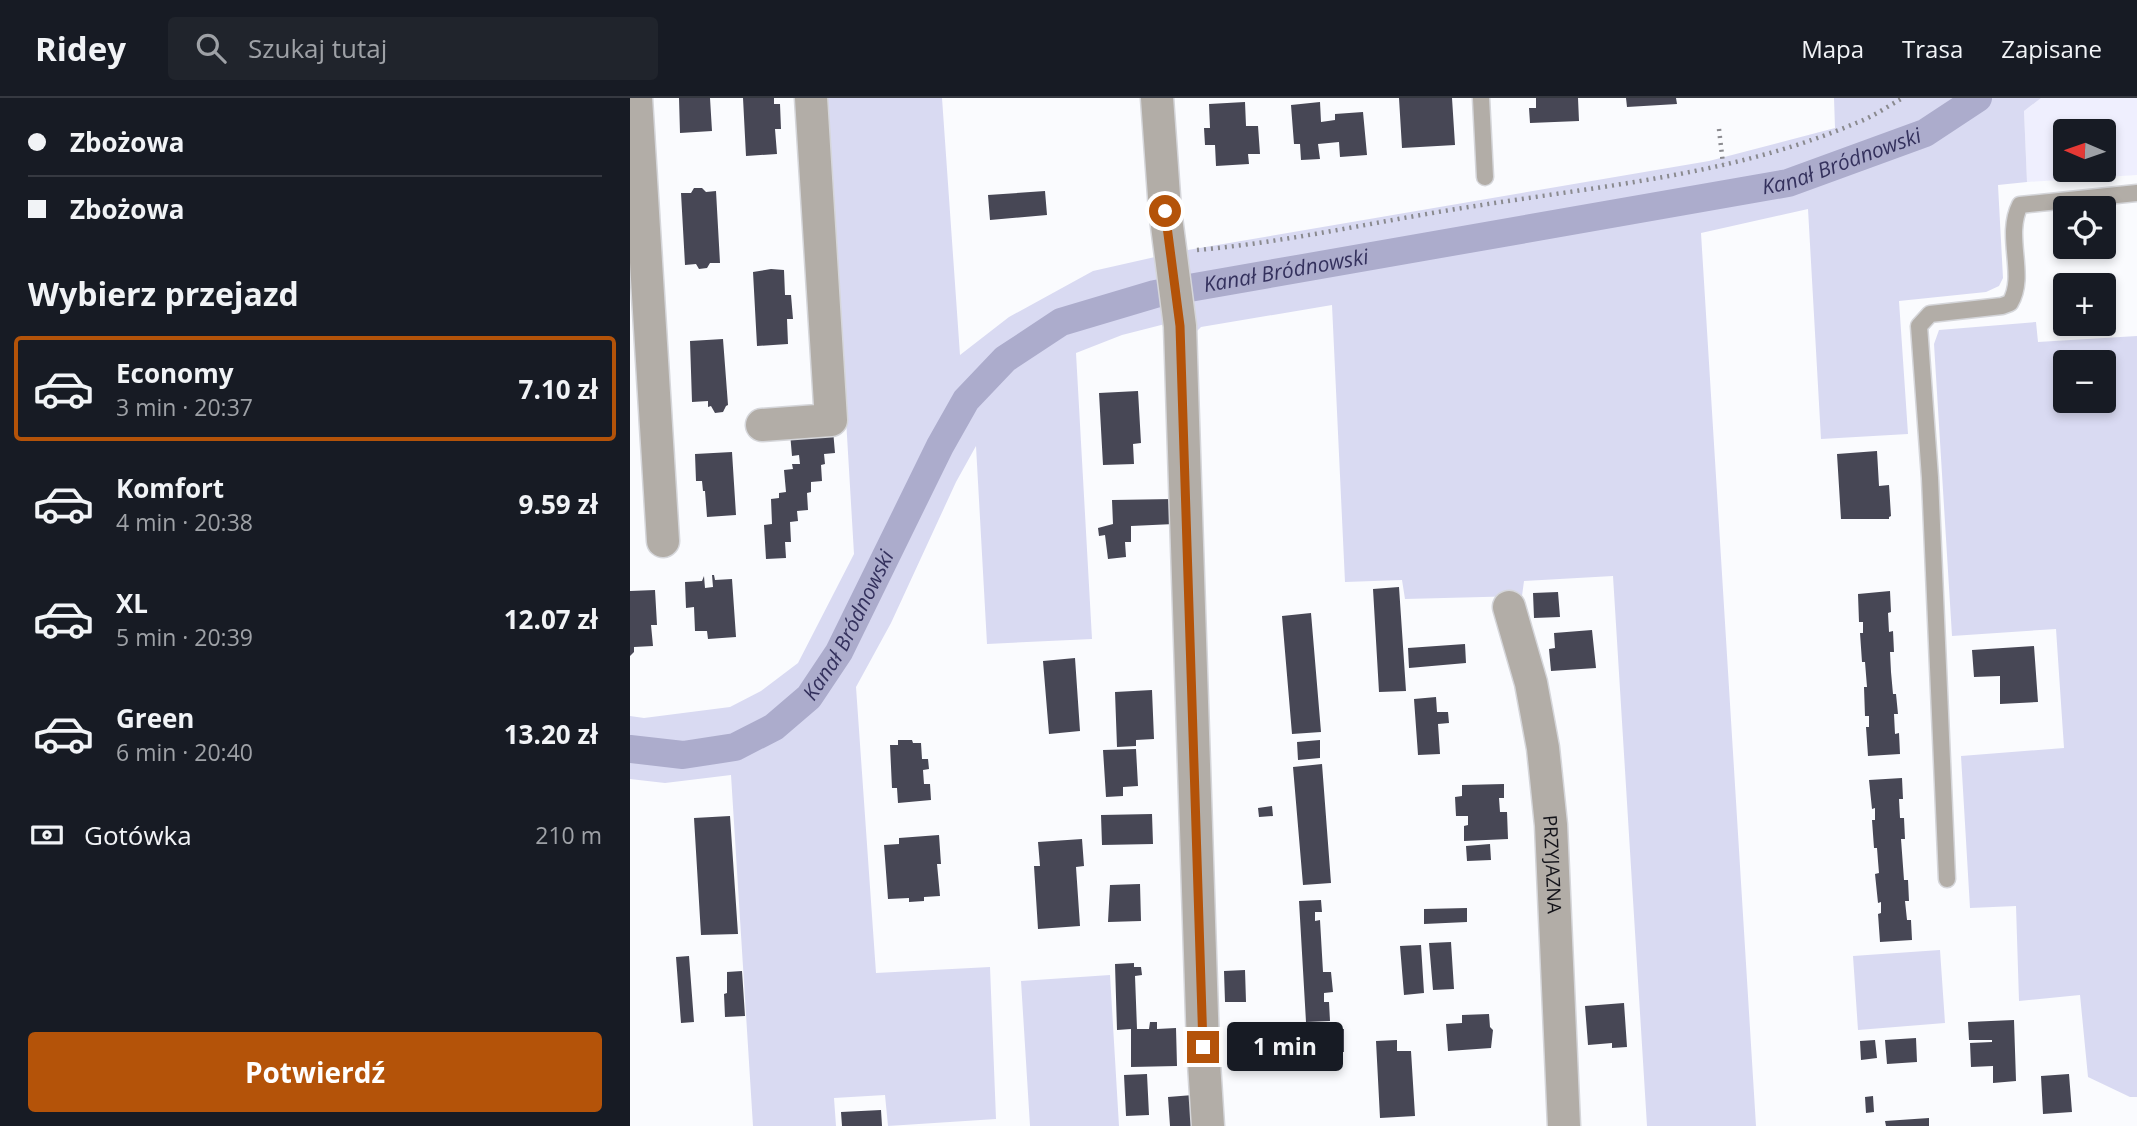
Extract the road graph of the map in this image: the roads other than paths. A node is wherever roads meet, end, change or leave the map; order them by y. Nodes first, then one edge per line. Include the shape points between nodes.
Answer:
1 (636, 98) edge
2 (811, 98) edge
3 (1157, 98) edge
4 (1481, 98) edge
5 (1485, 177) dead end
6 (2137, 193) edge
7 (762, 425) dead end
8 (663, 541) dead end
9 (1509, 607) dead end
10 (1947, 878) dead end
11 (1208, 1126) edge
12 (1564, 1126) edge

1 - 8 street
2 - 7 street via 831,421
3 - 11 street via 1182,254 1180,326
4 - 5 lane
6 - 10 lane via 2020,205 2013,217 2016,288 2010,303 1930,314 1919,326
9 - 12 street, PRZYJAZNA via 1531,683 1543,748 1551,825

